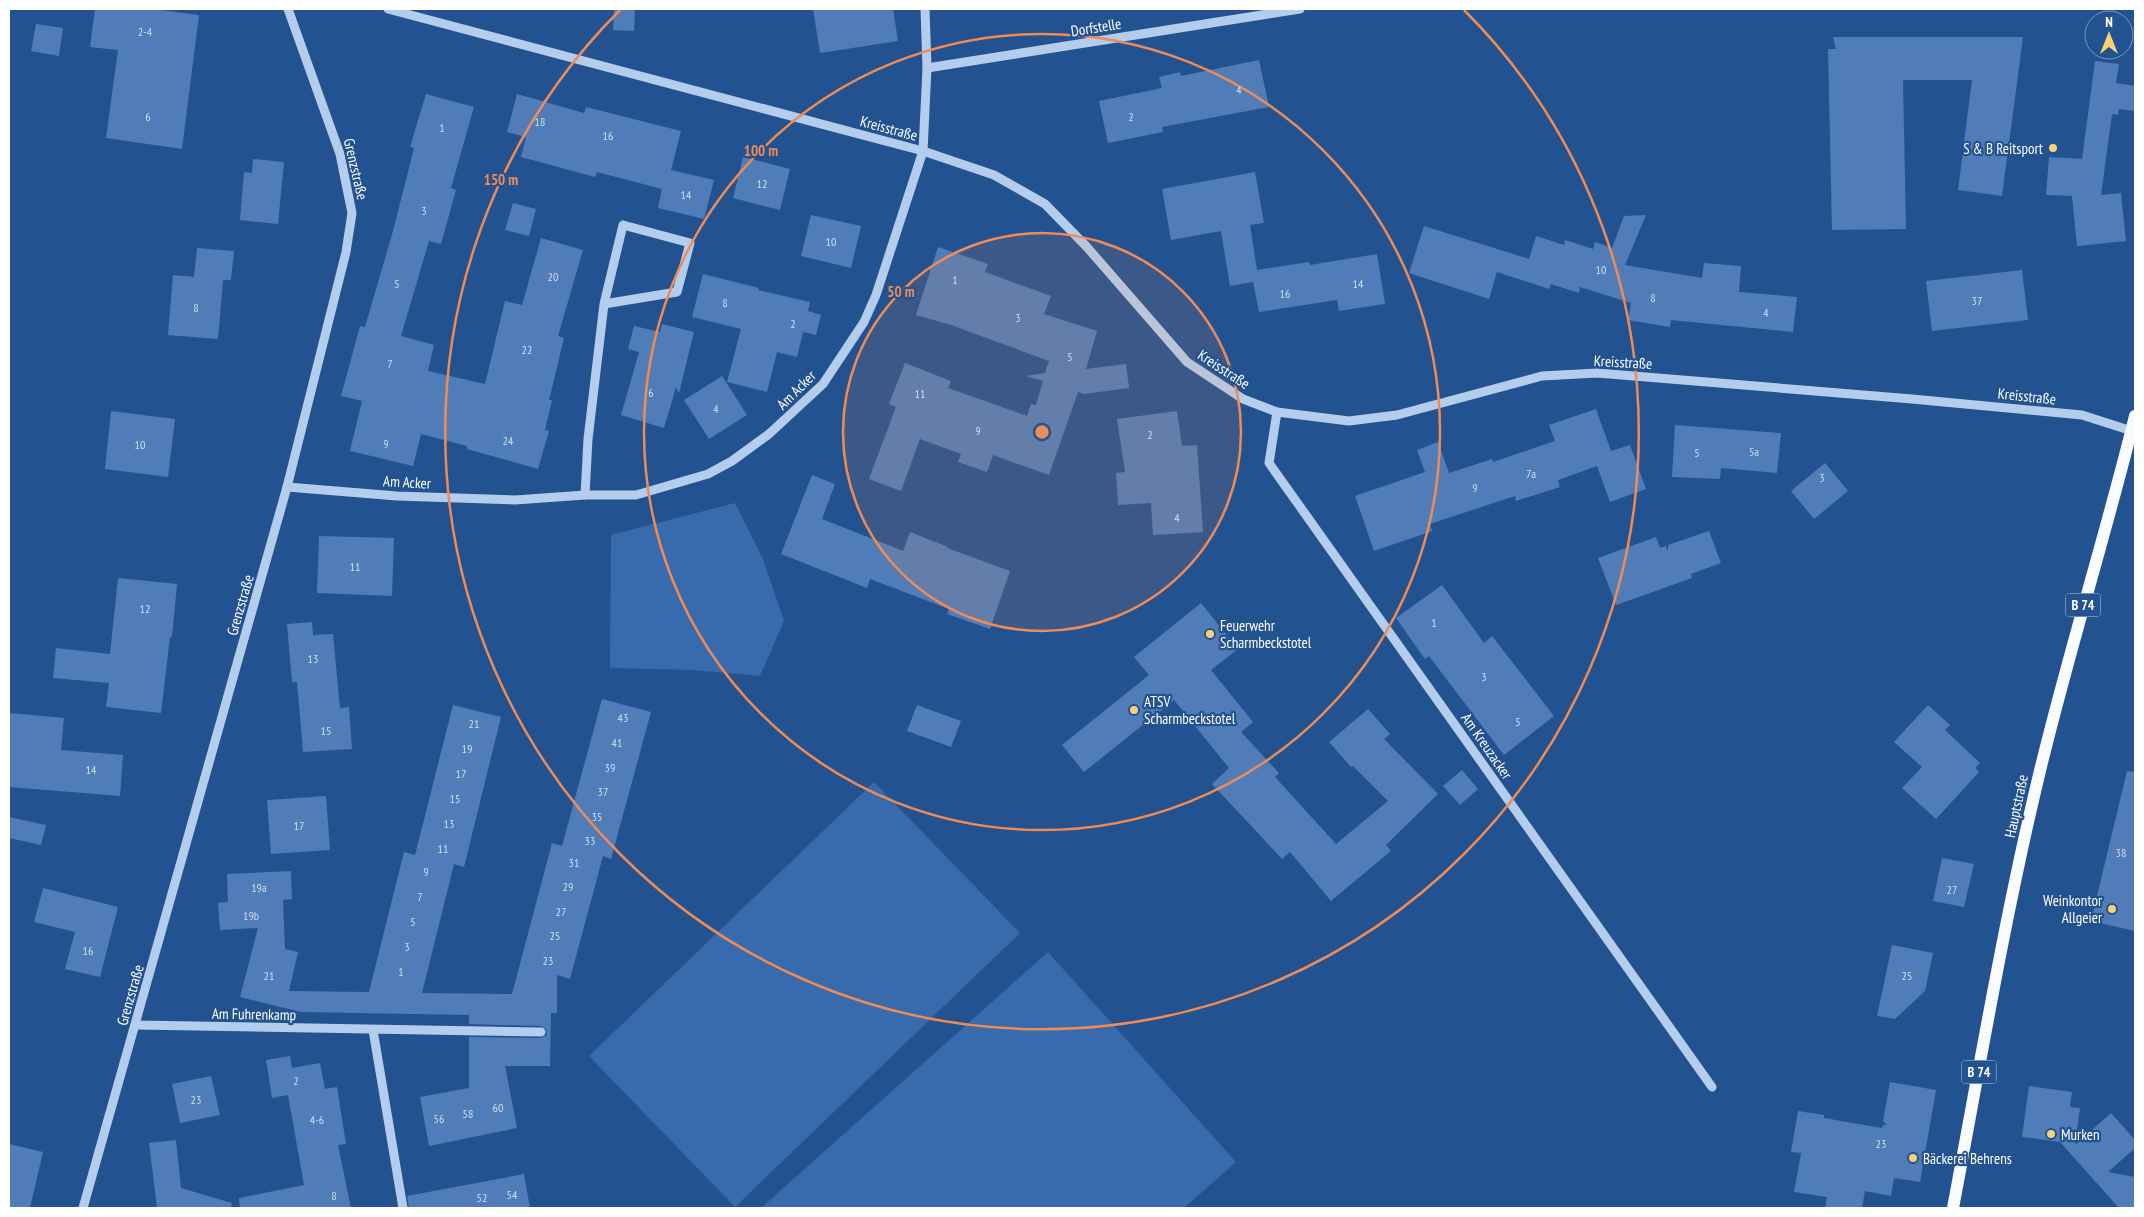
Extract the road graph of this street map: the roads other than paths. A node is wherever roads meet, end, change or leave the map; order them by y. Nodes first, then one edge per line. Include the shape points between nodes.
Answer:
1 (288, 9) edge
2 (388, 9) edge
3 (925, 9) edge
4 (1300, 9) edge
5 (927, 68) junction
6 (923, 151) junction
7 (604, 304) junction
8 (1277, 412) junction
9 (2135, 416) edge
10 (2132, 431) junction
11 (288, 487) junction
12 (585, 495) junction
13 (135, 1025) junction
14 (373, 1030) junction
15 (541, 1032) dead end
16 (1712, 1087) dead end
17 (84, 1208) edge
18 (403, 1208) edge
19 (1953, 1208) edge

1 - 11 street, Grenzstraße via 340,154 352,213 346,252
2 - 6 street, Kreisstraße
3 - 5 street, Am Acker
4 - 5 street, Dorfstelle
5 - 6 street, Am Acker
6 - 8 street, Kreisstraße via 994,175 1045,204 1086,246 1186,362 1243,399
6 - 12 street, Am Acker via 876,295 864,322 823,384 769,434 708,474 636,495
7 - 7 street via 677,292 690,243 624,225
7 - 12 street via 588,439
8 - 10 street, Kreisstraße via 1349,421 1396,415 1542,376 1597,373 2082,416
8 - 16 street, Am Kreuzacker via 1269,463
9 - 10 main road, Hauptstraße / B 74
10 - 19 main road, Hauptstraße / B 74 via 2037,781
11 - 12 street, Am Acker via 397,496 515,500
11 - 13 street, Grenzstraße
13 - 14 street, Am Fuhrenkamp
13 - 17 street, Grenzstraße
14 - 15 street, Am Fuhrenkamp
14 - 18 street

